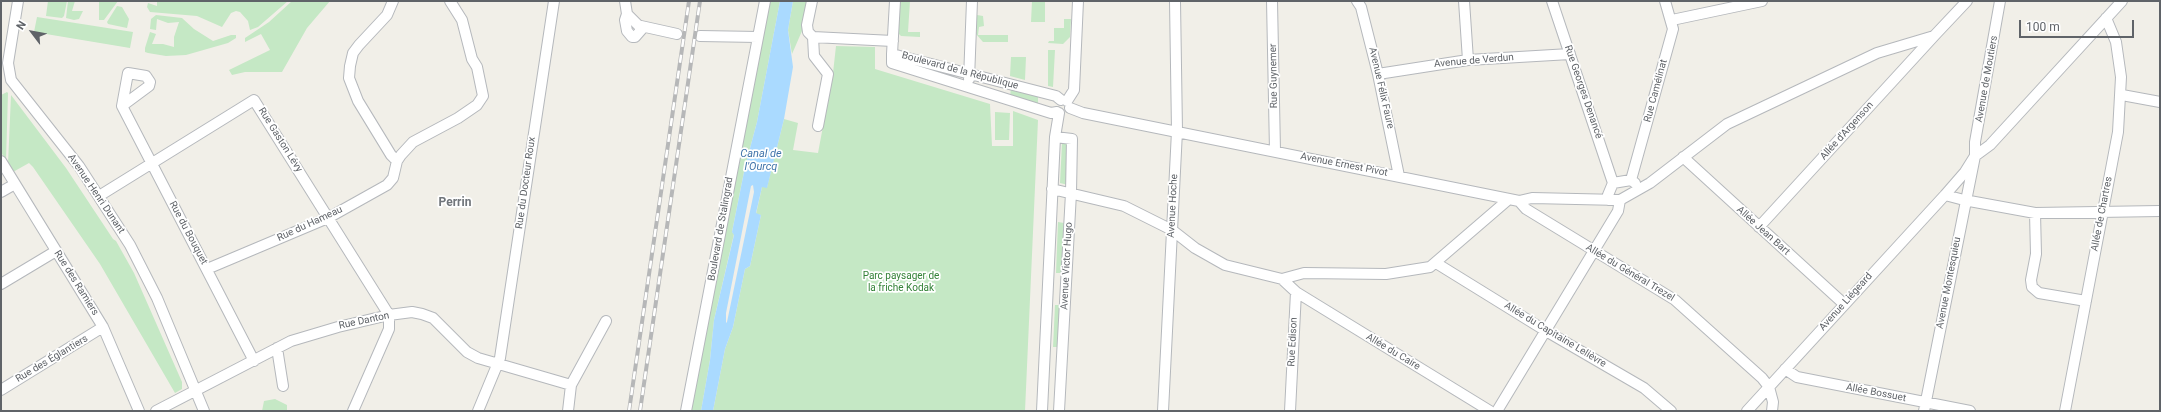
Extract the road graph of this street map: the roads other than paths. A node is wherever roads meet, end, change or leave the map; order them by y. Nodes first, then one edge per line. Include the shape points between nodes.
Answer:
1 (18, 1) edge
2 (393, 1) edge
3 (450, 1) edge
4 (554, 1) edge
5 (625, 1) edge
6 (765, 1) edge
7 (812, 1) edge
8 (895, 1) edge
9 (972, 1) edge
10 (1078, 1) edge
11 (1175, 1) edge
12 (1272, 1) edge
13 (1357, 1) edge
14 (1464, 1) edge
15 (1552, 1) edge
16 (1665, 1) edge
17 (1967, 1) edge
18 (2000, 1) edge
19 (2122, 1) edge
20 (1757, 2) edge
21 (627, 14) junction
22 (2106, 18) junction
23 (1672, 20) junction
24 (641, 26) junction
25 (677, 34) dead end
26 (700, 36) dead end
27 (1934, 36) junction
28 (758, 37) junction
29 (813, 37) junction
30 (893, 41) junction
31 (892, 54) junction
32 (1570, 54) junction
33 (1468, 60) junction
34 (969, 74) junction
35 (1378, 74) junction
36 (968, 86) junction
37 (2122, 95) junction
38 (2160, 102) edge
39 (1066, 103) junction
40 (122, 106) dead end
41 (1058, 112) junction
42 (818, 126) dead end
43 (1177, 131) junction
44 (1055, 136) junction
45 (1275, 151) junction
46 (1975, 156) junction
47 (1683, 157) junction
48 (1, 161) edge
49 (397, 161) junction
50 (151, 163) junction
51 (1399, 176) junction
52 (1631, 180) junction
53 (1613, 183) junction
54 (15, 184) junction
55 (1052, 189) junction
56 (1639, 190) junction
57 (1, 192) edge
58 (1071, 194) junction
59 (1945, 195) junction
60 (99, 196) junction
61 (1514, 200) junction
62 (1608, 200) junction
63 (1620, 200) junction
64 (1964, 200) junction
65 (2160, 211) edge
66 (2102, 212) junction
67 (2036, 213) junction
68 (328, 218) junction
69 (1759, 227) junction
70 (1172, 230) junction
71 (56, 251) junction
72 (1593, 252) junction
73 (1436, 263) junction
74 (207, 269) junction
75 (1048, 278) junction
76 (1066, 279) junction
77 (1282, 279) junction
78 (1, 284) edge
79 (1296, 292) junction
80 (2086, 300) junction
81 (1844, 304) junction
82 (389, 315) junction
83 (606, 321) dead end
84 (103, 328) junction
85 (1546, 331) junction
86 (277, 348) junction
87 (254, 360) junction
88 (498, 364) junction
89 (1785, 369) junction
90 (571, 385) junction
91 (283, 386) dead end
92 (1769, 387) junction
93 (1, 390) edge
94 (196, 391) junction
95 (1925, 407) edge
96 (139, 411) edge
97 (156, 411) edge
98 (204, 411) edge
99 (353, 411) edge
100 (478, 411) edge
101 (568, 411) edge
102 (686, 411) edge
103 (1042, 411) edge
104 (1059, 411) edge
105 (1163, 411) edge
106 (1290, 411) edge
107 (1490, 411) edge
108 (1497, 411) edge
109 (1671, 411) edge
110 (1747, 411) edge
111 (1772, 411) edge
112 (1970, 411) edge
113 (2065, 411) edge

1 - 60 street, Avenue Henri Dunant via 8,63 9,75
2 - 49 street via 387,15 354,53 350,78 358,100
3 - 49 street via 462,20 483,96 477,105 458,118 413,142
4 - 88 street, Rue du Docteur Roux
5 - 21 street
6 - 28 street, Boulevard de Stalingrad
7 - 29 street via 807,25 808,32
8 - 30 street
9 - 34 street
10 - 39 street via 1074,90
11 - 43 street, Avenue Hoche
12 - 45 street, Rue Guynemer
13 - 35 street, Avenue Félix Faure via 1361,7
14 - 33 street
15 - 32 street, Rue Georges Denancé
16 - 23 street, Rue Camélinat
17 - 27 street, Allée d'Argenson
18 - 46 street, Avenue de Moutiers via 1975,142
19 - 22 street, Avenue Liégeard
20 - 23 street
21 - 24 street
21 - 24 street via 625,20 628,34 635,37 641,32
22 - 37 street, Allée de Chartres via 2113,32 2118,53
22 - 46 street, Avenue Liégeard via 1990,145
23 - 52 street, Rue Camélinat via 1673,29
24 - 25 street
26 - 28 street
27 - 47 street via 1877,53 1727,124
27 - 69 street, Allée d'Argenson
28 - 102 street, Boulevard de Stalingrad
29 - 30 street, Boulevard de la République
29 - 42 street via 814,56 828,74
30 - 31 street, Boulevard de la République
31 - 34 street, Boulevard de la République
31 - 36 street via 892,63
32 - 33 street, Avenue de Verdun
32 - 53 street, Rue Georges Denancé
33 - 35 street, Avenue de Verdun
34 - 36 street
34 - 39 street, Boulevard de la République via 1056,96
35 - 51 street, Avenue Félix Faure
36 - 41 street via 1051,113
37 - 38 street
37 - 66 street, Allée de Chartres via 2118,132
39 - 41 street, Avenue Victor Hugo via 1056,105
39 - 43 street, Avenue Ernest Pivot via 1083,113
40 - 50 street, Rue du Bouquet
41 - 44 street, Avenue Victor Hugo
43 - 45 street, Avenue Ernest Pivot
43 - 70 street, Avenue Hoche
44 - 55 street, Avenue Victor Hugo
44 - 58 street, Avenue Victor Hugo via 1072,139
45 - 51 street, Avenue Ernest Pivot
46 - 59 street, Avenue Liégeard
46 - 64 street, Avenue Montesquieu
47 - 56 street
47 - 69 street, Allée Jean Bart
48 - 54 street, Rue des Ramiers
49 - 68 street, Rue du Hameau via 393,178 387,185
50 - 60 street, Rue Gaston Lévy
50 - 68 street, Rue Gaston Lévy via 254,100
50 - 74 street, Rue du Bouquet
51 - 61 street, Avenue Ernest Pivot
52 - 53 street
52 - 56 street
53 - 62 street
54 - 57 street
54 - 71 street, Rue des Ramiers
55 - 58 street
55 - 75 street, Avenue Victor Hugo
56 - 63 street
58 - 70 street via 1124,206
58 - 76 street, Avenue Victor Hugo
59 - 64 street
59 - 81 street, Avenue Liégeard
60 - 94 street, Avenue Henri Dunant via 130,245 157,298
61 - 62 street, Avenue Ernest Pivot
61 - 72 street, Allée du Général Trezel
61 - 73 street
62 - 63 street, Avenue Ernest Pivot
63 - 72 street via 1618,211
64 - 67 street
64 - 95 street, Avenue Montesquieu
65 - 66 street
66 - 67 street
66 - 80 street, Allée de Chartres
67 - 80 street via 2036,254 2032,287 2039,293
68 - 74 street, Rue du Hameau
68 - 82 street, Rue Gaston Lévy
69 - 81 street, Allée Jean Bart
70 - 77 street via 1203,253 1225,265
70 - 105 street, Avenue Hoche
71 - 78 street
71 - 84 street, Rue des Ramiers
72 - 85 street
72 - 92 street, Allée du Général Trezel via 1675,300
73 - 77 street via 1422,269 1399,273 1304,273
73 - 85 street, Allée du Capitaine Lelièvre
74 - 87 street, Rue du Bouquet
75 - 76 street
75 - 103 street, Avenue Victor Hugo
76 - 104 street, Avenue Victor Hugo
77 - 79 street
79 - 106 street, Rue Edison
79 - 107 street, Allée du Caire
80 - 113 street, Allée de Chartres
81 - 89 street, Avenue Liégeard
82 - 86 street, Rue Danton via 338,327 291,341
82 - 88 street, Rue Danton via 412,312 422,314 440,324 467,352
82 - 99 street via 389,329
83 - 90 street
84 - 93 street, Rue des Églantiers
84 - 96 street, Rue des Ramiers
85 - 108 street
85 - 109 street, Allée du Capitaine Lelièvre via 1644,388
86 - 87 street, Rue Danton
86 - 91 street
87 - 94 street, Rue Danton
88 - 90 street, Rue Danton
88 - 100 street, Rue du Docteur Roux
89 - 92 street, Avenue Liégeard
89 - 95 street, Allée Bossuet via 1797,377
90 - 101 street
92 - 110 street, Avenue Liégeard
92 - 111 street via 1773,402
94 - 97 street, Rue Danton
94 - 98 street, Avenue Henri Dunant
95 - 112 street, Allée Bossuet

